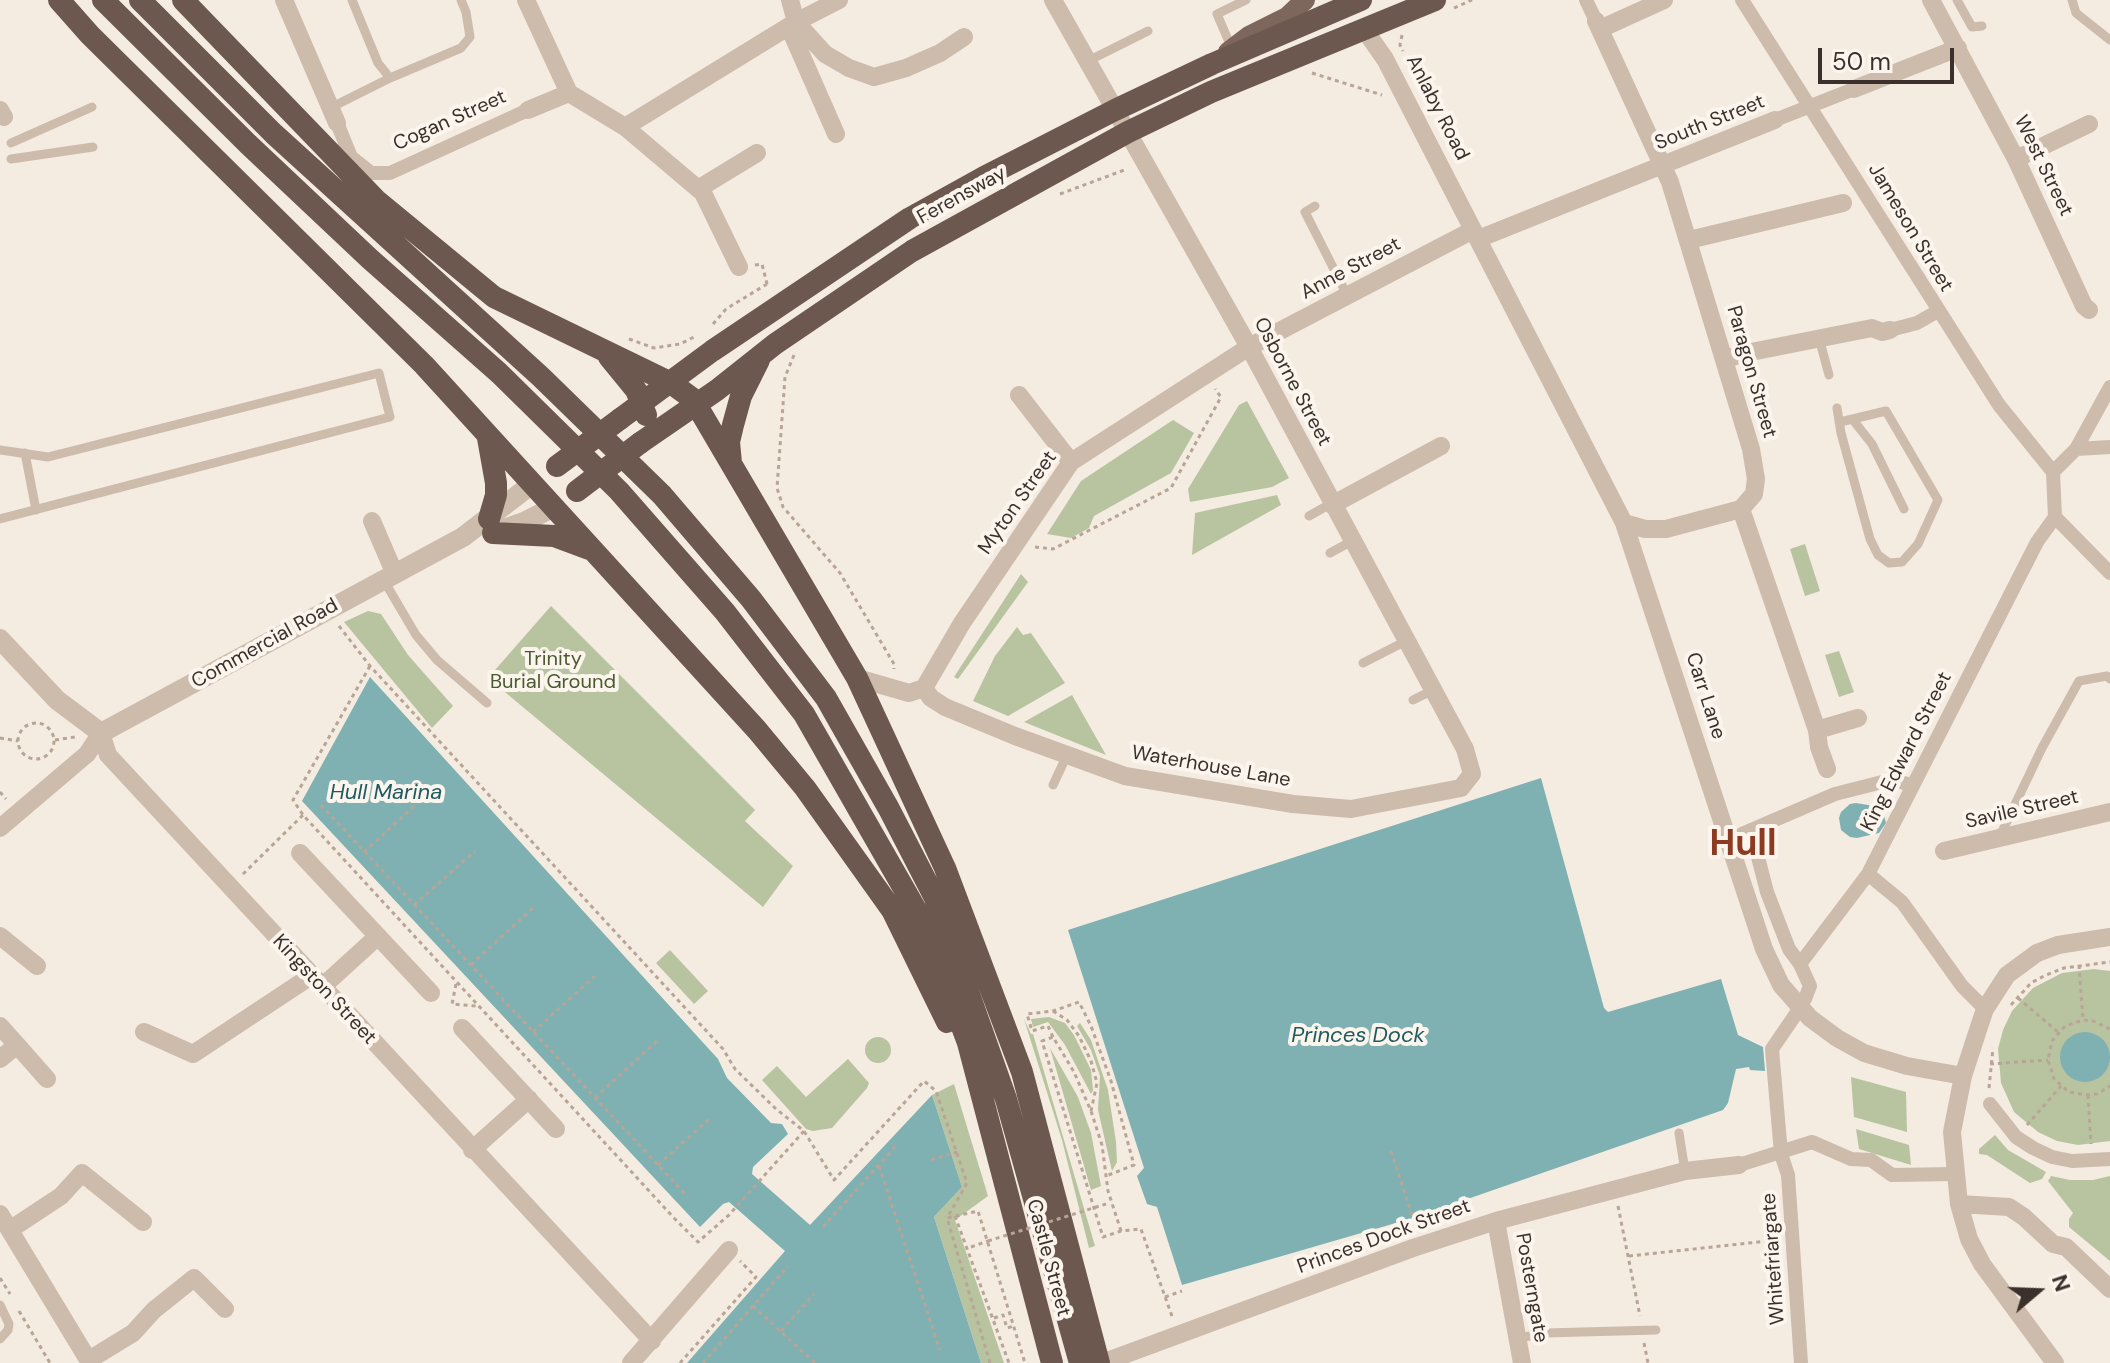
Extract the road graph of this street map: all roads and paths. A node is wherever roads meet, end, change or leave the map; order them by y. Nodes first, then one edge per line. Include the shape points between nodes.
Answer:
1 (59, 0) edge
2 (103, 0) edge
3 (140, 0) edge
4 (183, 0) edge
5 (284, 0) edge
6 (352, 0) edge
7 (461, 0) edge
8 (526, 0) edge
9 (790, 0) edge
10 (839, 0) edge
11 (1053, 0) edge
12 (1246, 0) edge
13 (1305, 0) edge
14 (1472, 0) edge
15 (1586, 0) edge
16 (1664, 0) edge
17 (1742, 0) edge
18 (1931, 0) edge
19 (1957, 0) edge
20 (2072, 0) edge
21 (1355, 1) edge
22 (1440, 6) edge
23 (793, 24) junction
24 (1598, 25) junction
25 (1982, 26) dead end
26 (1364, 29) junction
27 (1405, 30) dead end
28 (1148, 31) dead end
29 (964, 37) dead end
30 (2110, 40) edge
31 (1958, 48) junction
32 (1232, 49) junction
33 (1088, 61) junction
34 (1212, 64) junction
35 (1304, 70) dead end
36 (390, 78) junction
37 (1854, 89) joint
38 (569, 93) junction
39 (1382, 95) dead end
40 (1810, 105) junction
41 (92, 107) dead end
42 (528, 110) joint
43 (1115, 110) junction
44 (334, 116) junction
45 (1775, 120) joint
46 (2089, 124) dead end
47 (625, 127) junction
48 (1128, 132) junction
49 (836, 134) dead end
50 (11, 143) dead end
51 (93, 147) dead end
52 (757, 153) dead end
53 (1456, 155) dead end
54 (11, 159) dead end
55 (2016, 159) junction
56 (1663, 166) junction
57 (1127, 169) dead end
58 (698, 189) junction
59 (1056, 196) dead end
60 (1867, 196) junction
61 (1843, 203) joint
62 (1315, 206) dead end
63 (1476, 234) junction
64 (1689, 240) junction
65 (739, 267) dead end
66 (767, 284) dead end
67 (1347, 295) junction
68 (2089, 310) dead end
69 (1938, 311) junction
70 (712, 326) dead end
71 (1890, 330) joint
72 (790, 333) junction
73 (701, 334) dead end
74 (628, 338) dead end
75 (1819, 338) junction
76 (1249, 347) junction
77 (603, 350) junction
78 (761, 355) junction
79 (1724, 360) junction
80 (1206, 375) junction
81 (1829, 375) dead end
82 (678, 376) junction
83 (2110, 387) edge
84 (1019, 395) dead end
85 (642, 403) junction
86 (696, 405) junction
87 (1837, 408) dead end
88 (1853, 420) junction
89 (1840, 422) junction
90 (488, 436) junction
91 (646, 439) junction
92 (1441, 446) dead end
93 (2110, 447) edge
94 (2076, 449) junction
95 (0, 450) edge
96 (25, 453) junction
97 (1071, 462) junction
98 (731, 463) junction
99 (2053, 472) junction
100 (532, 484) junction
101 (1332, 504) junction
102 (554, 507) junction
103 (1741, 509) junction
104 (1904, 509) dead end
105 (36, 510) junction
106 (1309, 516) dead end
107 (2055, 517) junction
108 (0, 519) edge
109 (372, 521) dead end
110 (1624, 523) junction
111 (491, 526) junction
112 (1352, 541) junction
113 (1016, 545) junction
114 (594, 551) junction
115 (1330, 553) dead end
116 (2110, 573) edge
117 (388, 576) junction
118 (346, 635) dead end
119 (0, 639) edge
120 (1406, 641) junction
121 (1363, 663) dead end
122 (370, 666) junction
123 (857, 678) junction
124 (2110, 679) edge
125 (924, 688) junction
126 (892, 689) junction
127 (1433, 690) junction
128 (1413, 700) dead end
129 (487, 703) dead end
130 (1858, 718) dead end
131 (1817, 730) junction
132 (101, 733) junction
133 (0, 738) edge
134 (18, 741) junction
135 (1067, 755) junction
136 (1827, 769) joint
137 (1053, 785) dead end
138 (1912, 786) junction
139 (1461, 788) joint
140 (1835, 794) junction
141 (321, 805) dead end
142 (414, 806) dead end
143 (2110, 812) edge
144 (303, 815) junction
145 (0, 828) edge
146 (1740, 834) junction
147 (1999, 838) junction
148 (475, 851) dead end
149 (1944, 851) dead end
150 (364, 852) junction
151 (300, 853) dead end
152 (1868, 874) junction
153 (229, 888) junction
154 (414, 905) junction
155 (533, 908) dead end
156 (0, 936) edge
157 (378, 936) junction
158 (2104, 939) edge
159 (2110, 962) edge
160 (1800, 964) junction
161 (471, 965) junction
162 (2079, 965) junction
163 (37, 966) dead end
164 (595, 976) dead end
165 (316, 982) junction
166 (456, 982) junction
167 (431, 993) dead end
168 (2017, 997) junction
169 (1802, 1004) junction
170 (476, 1006) dead end
171 (1985, 1009) junction
172 (1053, 1011) junction
173 (2007, 1011) dead end
174 (2083, 1020) junction
175 (0, 1026) edge
176 (462, 1028) dead end
177 (2110, 1029) edge
178 (144, 1032) dead end
179 (533, 1032) junction
180 (2058, 1032) junction
181 (1053, 1037) junction
182 (1994, 1038) dead end
183 (657, 1041) dead end
184 (17, 1045) junction
185 (0, 1059) edge
186 (2048, 1060) junction
187 (1990, 1064) junction
188 (1963, 1076) junction
189 (47, 1079) dead end
190 (2061, 1086) junction
191 (2110, 1086) edge
192 (2088, 1095) junction
193 (595, 1098) junction
194 (529, 1099) junction
195 (1990, 1104) joint
196 (1091, 1111) junction
197 (709, 1119) dead end
198 (556, 1129) dead end
199 (804, 1131) junction
200 (1679, 1133) dead end
201 (2016, 1137) junction
202 (897, 1145) dead end
203 (472, 1150) junction
204 (1391, 1151) dead end
205 (957, 1152) junction
206 (1781, 1154) junction
207 (2110, 1159) edge
208 (931, 1160) dead end
209 (2092, 1162) junction
210 (658, 1165) junction
211 (1739, 1165) joint
212 (879, 1166) junction
213 (999, 1166) junction
214 (1685, 1171) junction
215 (1955, 1174) junction
216 (1106, 1176) junction
217 (1614, 1188) junction
218 (688, 1197) dead end
219 (1106, 1204) dead end
220 (1959, 1204) junction
221 (1092, 1208) junction
222 (955, 1216) junction
223 (947, 1218) junction
224 (1413, 1218) dead end
225 (1496, 1221) junction
226 (6, 1222) edge
227 (143, 1222) dead end
228 (823, 1227) dead end
229 (709, 1230) junction
230 (1121, 1231) junction
231 (1793, 1239) junction
232 (988, 1241) junction
233 (971, 1247) dead end
234 (729, 1250) junction
235 (1629, 1256) junction
236 (788, 1266) dead end
237 (0, 1278) edge
238 (2110, 1289) edge
239 (1182, 1291) dead end
240 (814, 1294) dead end
241 (1165, 1297) junction
242 (0, 1305) edge
243 (753, 1306) junction
244 (225, 1309) dead end
245 (994, 1318) junction
246 (1014, 1326) junction
247 (1656, 1330) dead end
248 (781, 1331) junction
249 (1642, 1331) junction
250 (1179, 1336) junction
251 (1519, 1338) junction
252 (0, 1339) edge
253 (652, 1341) junction
254 (940, 1350) dead end
255 (1516, 1361) edge
256 (89, 1362) edge
257 (50, 1363) edge
258 (631, 1363) edge
259 (680, 1363) edge
260 (703, 1363) edge
261 (815, 1363) edge
262 (990, 1363) edge
263 (1009, 1363) edge
264 (1025, 1363) edge
265 (1052, 1363) edge
266 (1080, 1363) edge
267 (1100, 1363) edge
268 (1648, 1363) edge
269 (1801, 1363) edge
270 (2055, 1363) edge

1 - 90 highway via 424,365
2 - 213 highway via 248,144 499,373 619,491 725,612 804,714 933,949 968,1043
3 - 266 highway via 274,134 662,495 826,698 935,898 1006,1099
4 - 77 highway via 376,200 428,245 494,297
5 - 44 street
6 - 36 lane via 378,63
7 - 36 lane via 470,37 461,48
8 - 38 street
9 - 23 street
10 - 23 street
11 - 33 street, Osborne Street
12 - 32 lane via 1217,14
13 - 32 main road via 1287,17
14 - 22 path
15 - 24 street
16 - 24 street
17 - 40 street, Jameson Street
18 - 31 street, West Street
19 - 25 lane via 1972,27
20 - 30 lane via 2076,13
21 - 26 main road, Anlaby Road
21 - 34 highway, Ferensway
22 - 26 highway, Ferensway
23 - 29 street via 825,54 874,77 940,53
23 - 47 street
23 - 49 street
24 - 56 street, Paragon Street
26 - 48 highway, Ferensway
26 - 63 street, Anlaby Road via 1385,59
27 - 53 path via 1400,45
28 - 33 lane
31 - 37 street, South Street
31 - 55 street, West Street
32 - 34 main road
33 - 43 street, Osborne Street
34 - 43 highway, Ferensway
35 - 39 path
36 - 44 lane
37 - 40 street, South Street
38 - 42 street, Cogan Street
38 - 47 street
40 - 45 street, South Street
40 - 60 street, Jameson Street
41 - 50 lane
42 - 44 street, Cogan Street via 390,173 371,173 351,157
43 - 48 street, Osborne Street
43 - 82 highway, Ferensway via 910,218
45 - 56 street, South Street
46 - 55 street
47 - 58 street
48 - 72 highway, Ferensway via 912,251
48 - 76 street, Osborne Street
51 - 54 lane
52 - 58 street
55 - 68 street, West Street
56 - 63 street, South Street
56 - 64 street, Paragon Street
57 - 59 path
58 - 65 street
60 - 61 street
60 - 69 street, Jameson Street
61 - 64 street
62 - 67 lane via 1305,212
63 - 67 street, Anne Street
63 - 110 street, Carr Lane
64 - 79 street, Paragon Street
66 - 70 path via 726,309
67 - 76 street, Anne Street
69 - 71 street
69 - 99 street, Jameson Street via 1999,405
71 - 75 street via 1872,328
72 - 78 highway, Ferensway
72 - 126 path via 798,346 785,377 777,488 783,507 840,573 894,664
73 - 74 path via 654,348
75 - 79 street
75 - 81 lane
76 - 80 street, Myton Street
76 - 101 street, Osborne Street
77 - 82 highway
77 - 85 highway
78 - 86 highway, Ferensway
78 - 98 highway via 741,396 729,442
79 - 103 street, Paragon Street via 1756,479 1754,494
80 - 97 street, Myton Street
80 - 113 path via 1221,397 1171,488 1053,549
82 - 85 highway, Ferensway
82 - 86 highway
83 - 94 street
84 - 97 street
85 - 91 highway
85 - 100 highway, Ferensway, bridge
86 - 91 highway, Ferensway
86 - 98 highway
87 - 89 lane
88 - 89 lane
88 - 89 lane via 1886,411 1938,500 1918,544 1902,562 1889,563 1870,539
88 - 104 lane via 1872,444
90 - 100 highway
90 - 111 highway via 496,483
91 - 102 highway, Ferensway, bridge
92 - 101 street
93 - 94 street
94 - 99 street
95 - 96 lane
96 - 105 lane
96 - 105 lane via 48,457 379,373 390,417
97 - 113 street, Myton Street
98 - 123 highway
99 - 107 street
100 - 102 highway
100 - 111 street, Commercial Road
101 - 106 lane
101 - 112 street, Osborne Street
102 - 111 street, Commercial Road via 524,522
102 - 114 highway
103 - 110 street via 1666,529
103 - 131 street
105 - 108 lane
107 - 116 street
107 - 138 street, King Edward Street via 2037,542
109 - 117 street
110 - 146 street, Carr Lane
111 - 114 highway via 554,536
111 - 117 street, Commercial Road
112 - 115 lane
112 - 120 street, Osborne Street
113 - 125 street, Myton Street
114 - 213 highway via 757,730 892,910 952,1034
117 - 129 lane via 416,635
117 - 132 street, Commercial Road
118 - 122 path
119 - 132 street, Kingston Street via 57,700
120 - 121 lane
120 - 127 street, Osborne Street
122 - 144 path via 293,800
122 - 199 path via 723,1049 735,1069
123 - 126 street
123 - 267 highway via 945,868 1022,1072
124 - 147 lane via 2079,681
125 - 126 street via 909,693
125 - 135 street, Waterhouse Lane via 945,707
127 - 128 lane
127 - 139 street, Osborne Street via 1465,749 1472,774
130 - 131 street
131 - 136 street
132 - 145 street via 87,754
132 - 153 street, Kingston Street via 108,755
133 - 134 path
134 - 134 path via 26,726 36,723 48,727 55,738 53,750 37,760 26,756
135 - 137 lane
135 - 139 street, Waterhouse Lane via 1125,776 1336,808
136 - 140 street
138 - 140 street via 1894,779
138 - 152 street, King Edward Street
140 - 146 street
141 - 150 path
142 - 150 path
143 - 147 street, Savile Street
144 - 153 path
144 - 166 path
146 - 160 street
146 - 169 street, Carr Lane via 1771,968
147 - 149 street, Savile Street
148 - 154 path
150 - 154 path
151 - 157 street
152 - 160 street, King Edward Street
152 - 171 street via 1902,902 1962,986
153 - 165 street, Kingston Street
154 - 161 path
155 - 161 path
156 - 163 street
157 - 165 street
157 - 167 street
158 - 171 street via 2058,945 2021,963
159 - 162 path
160 - 169 street via 1810,986
161 - 179 path
162 - 168 path via 2046,975
162 - 174 path
164 - 179 path
165 - 178 street via 193,1054
165 - 203 street, Kingston Street
166 - 170 path via 452,1004
166 - 229 path via 698,1242
168 - 173 path
168 - 180 path
169 - 188 street, Carr Lane via 1837,1038 1864,1053
169 - 206 street, Whitefriargate via 1772,1049
171 - 188 street
172 - 181 path via 1027,1014 1032,1031 1048,1026
172 - 196 path via 1067,1020 1091,1061 1097,1083
172 - 216 path via 1079,1002 1111,1081 1134,1165
174 - 177 path
174 - 180 path
175 - 184 street
176 - 194 street
179 - 193 path
180 - 186 path
181 - 196 path
181 - 221 path via 1042,1041
182 - 187 path
183 - 193 path
184 - 185 street
184 - 189 street
186 - 187 path
186 - 190 path
187 - 195 path
188 - 215 street via 1952,1132
190 - 192 path
190 - 201 path
191 - 192 path
192 - 209 path
193 - 210 path
194 - 198 street
194 - 203 street
195 - 201 street
196 - 216 path
197 - 210 path
199 - 205 path via 834,1180 924,1081 936,1091
199 - 229 path via 729,1215
200 - 214 lane
201 - 209 street via 2052,1157
202 - 212 path
203 - 253 street, Kingston Street
204 - 224 path
205 - 208 path
205 - 223 path via 967,1183
206 - 211 street, Princes Dock Street
206 - 215 street, Princes Dock Street via 1812,1142 1851,1159 1871,1160 1892,1175
206 - 231 street, Whitefriargate
207 - 209 street
210 - 218 path
211 - 214 street, Princes Dock Street
212 - 228 path
212 - 254 path
213 - 265 highway, Castle Street
214 - 217 street, Princes Dock Street
215 - 220 street
216 - 230 path
217 - 225 street, Princes Dock Street
217 - 235 path
219 - 221 path, bridge
220 - 238 street via 2009,1207 2053,1244 2066,1247
220 - 270 street via 1982,1264
221 - 230 path via 1103,1237
221 - 232 path, bridge
222 - 223 path
222 - 232 path via 978,1211
222 - 245 path
223 - 262 path
225 - 250 street, Princes Dock Street
225 - 251 street, Posterngate
226 - 227 street via 61,1196 82,1173
226 - 256 street
229 - 234 path
230 - 241 path via 1141,1229
231 - 235 path
231 - 269 street, Whitefriargate
232 - 233 path
232 - 246 path
234 - 253 street
234 - 259 path via 756,1277
235 - 249 path
236 - 243 path
237 - 257 path
239 - 241 path
240 - 248 path
241 - 250 path
242 - 252 lane via 9,1324
243 - 248 path
243 - 260 path
244 - 256 street via 194,1278 133,1333
245 - 246 path via 1003,1315 1007,1328
245 - 263 path
246 - 264 path
247 - 249 lane
248 - 261 path
249 - 251 lane
249 - 268 path
250 - 267 street, Princes Dock Street
251 - 255 street, Posterngate
253 - 258 street

